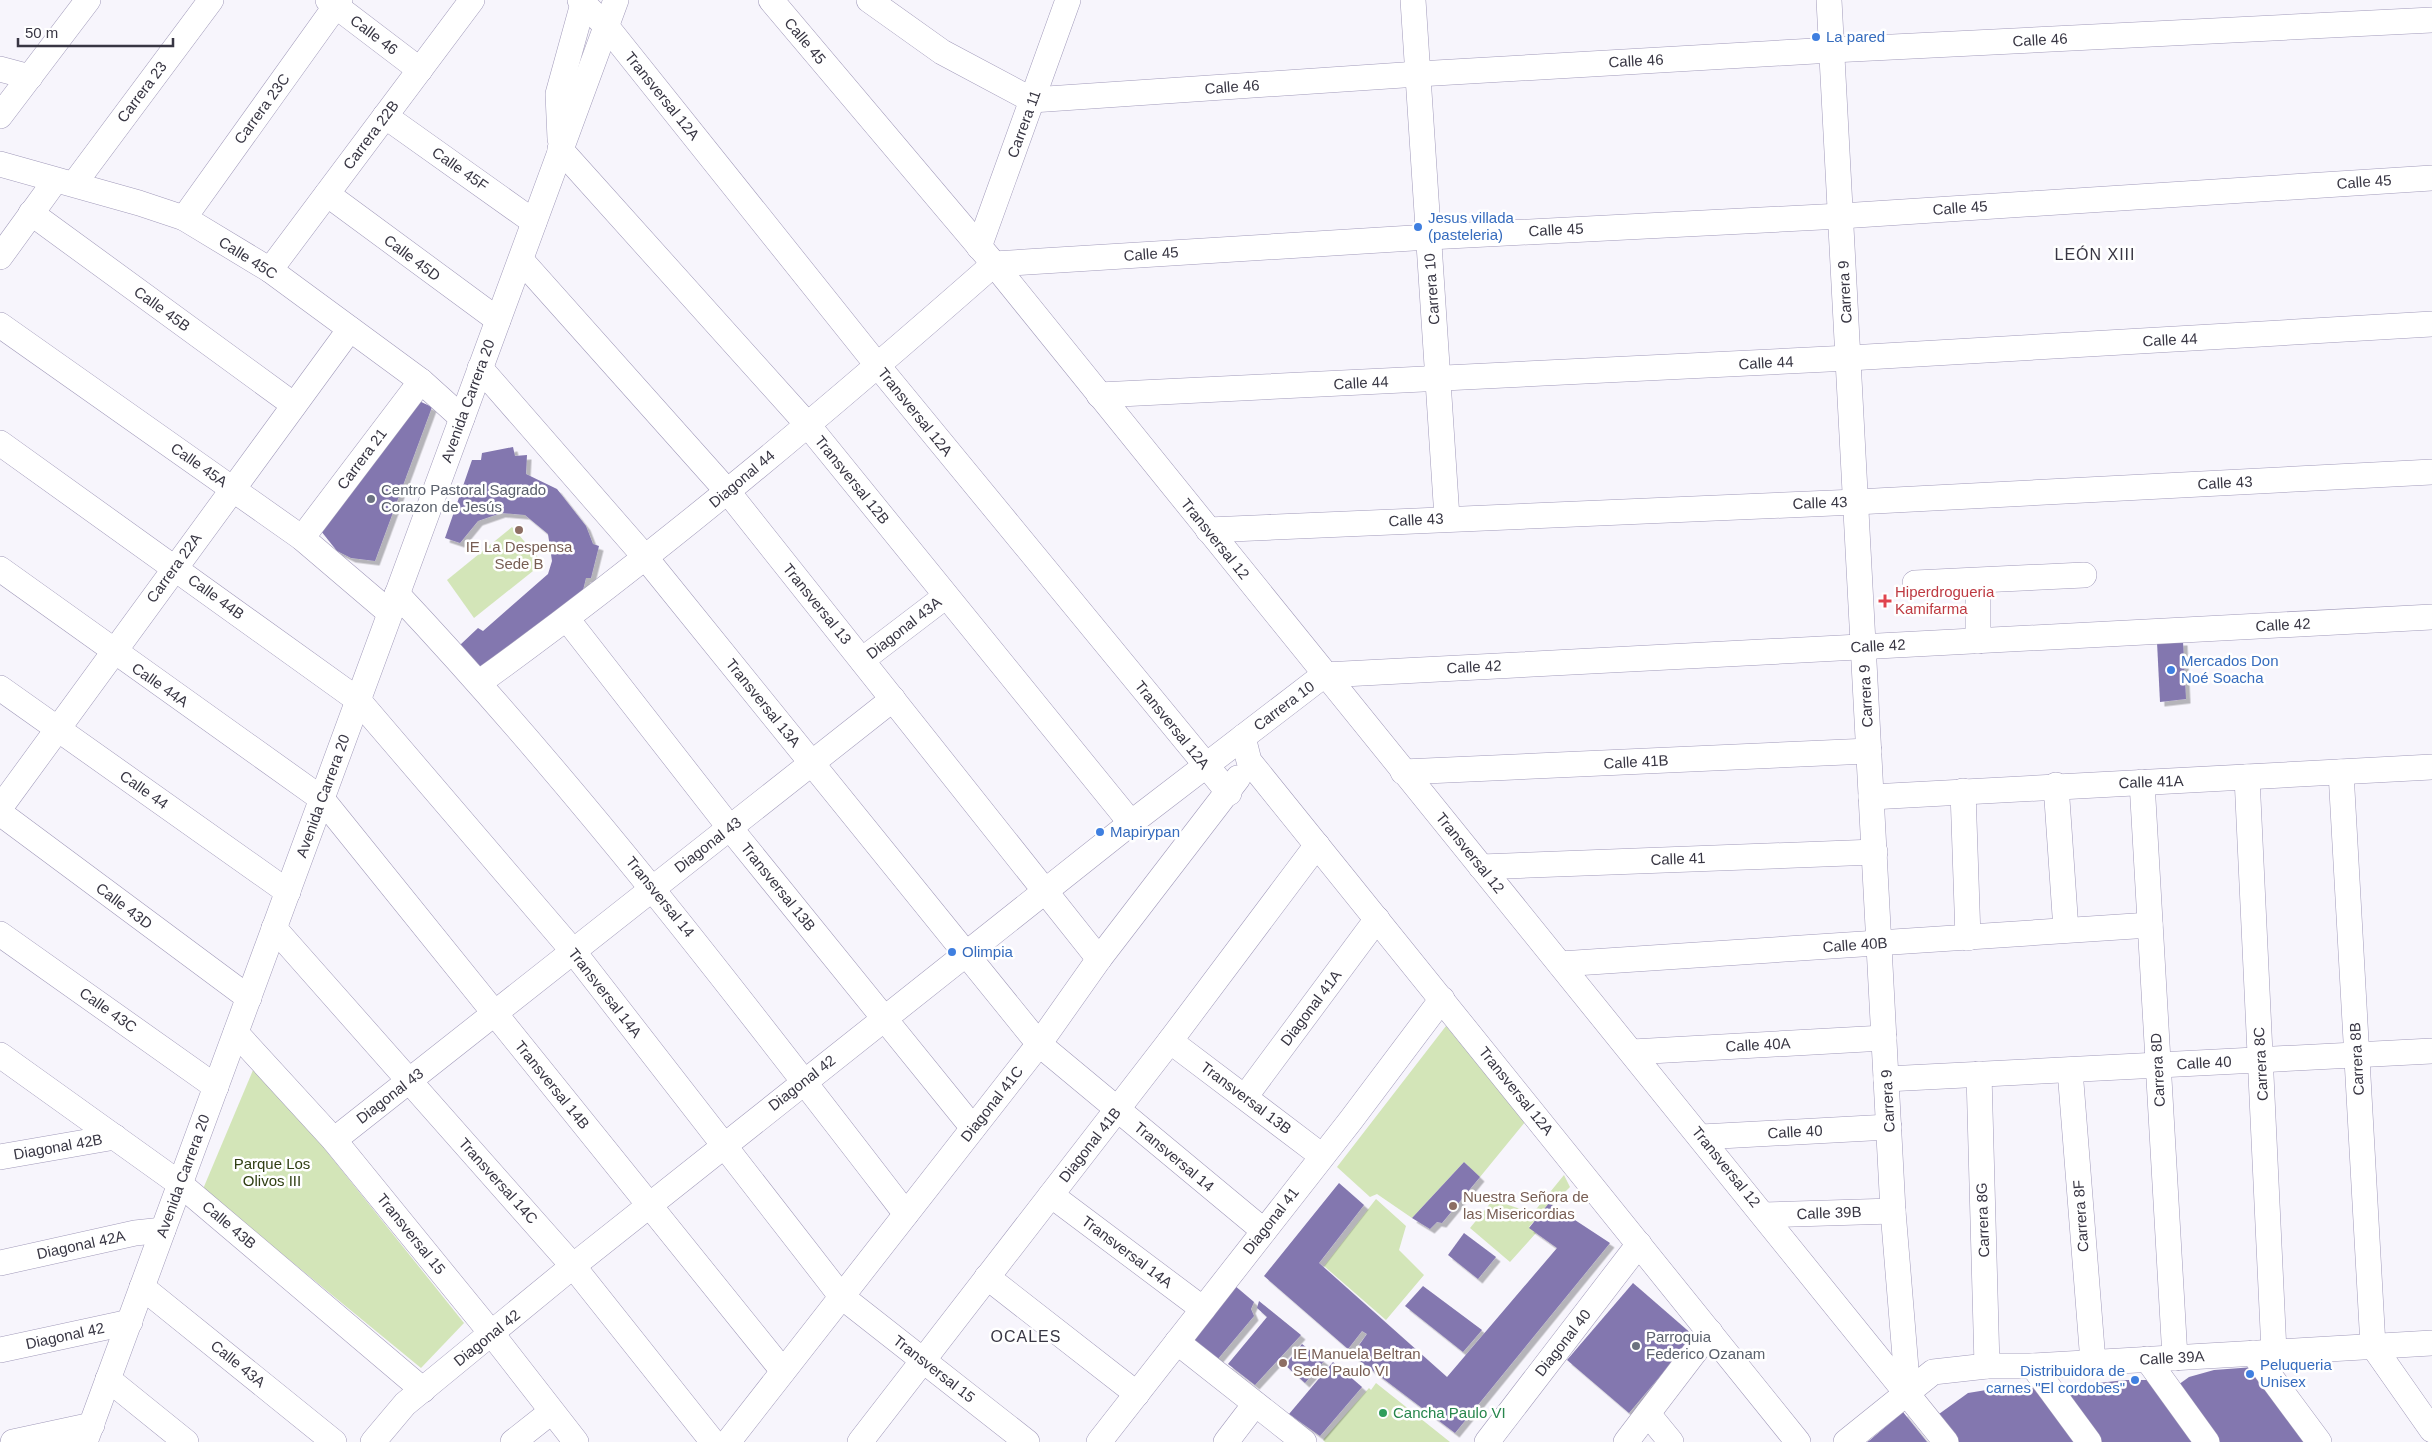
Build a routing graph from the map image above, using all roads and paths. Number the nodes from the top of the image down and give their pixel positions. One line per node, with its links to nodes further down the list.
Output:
1 (88, 0): 18 (street)
2 (210, 0): 25 (street, Carrera 23)
3 (472, 0): 16 (street, Carrera 22B)
4 (616, 0): 13 (street, Avenida Carrera 20)
5 (771, 0): 32 (street, Calle 45)
6 (869, 0): 19 (street)
7 (1067, 0): 19 (street, Carrera 11)
8 (1414, 0): 17 (street, Carrera 10)
9 (1829, 0): 14 (street, Carrera 9)
10 (582, 1): 13 (street, Transversal 12A); 22 (street, Avenida Carrera 20)
11 (334, 2): 16 (street, Calle 46); 29 (street, Carrera 23C)
12 (2432, 20): 14 (street, Calle 46)
13 (607, 27): 22 (street, Avenida Carrera 20); 41 (street, Transversal 12A)
14 (1832, 50): 17 (street, Calle 46); 28 (street, Carrera 9)
15 (0, 69): 18 (street)
16 (420, 70): 21 (street, Carrera 22B)
17 (1418, 74): 19 (street, Calle 46); 31 (street, Carrera 10)
18 (30, 77): 20 (street)
19 (1032, 100): 32 (street, Carrera 11)
20 (0, 116)
21 (385, 116): 26 (street, Carrera 22B); 30 (street, Calle 45F)
22 (560, 149): 30 (street, Avenida Carrera 20); 48 (street, Transversal 12B)
23 (0, 164): 25 (street, Calle 45C)
24 (2432, 178): 28 (street, Calle 45)
25 (65, 182): 27 (street, Carrera 23); 29 (street, Calle 45C)
26 (327, 194): 35 (street, Carrera 22B); 36 (street, Calle 45D)
27 (32, 213): 33 (street, Carrera 23); 46 (street, Calle 45B)
28 (1841, 216): 31 (street, Calle 45); 40 (street, Carrera 9)
29 (184, 218): 35 (street, Calle 45C)
30 (534, 222): 34 (street, Avenida Carrera 20)
31 (1429, 236): 32 (street, Calle 45); 43 (street, Carrera 10)
32 (986, 255): 41 (street, Diagonal 44); 45 (street, Transversal 12)
33 (0, 257)
34 (520, 260): 36 (street, Avenida Carrera 20); 52 (street, Transversal 13)
35 (270, 270): 39 (street, Calle 45C)
36 (498, 320): 42 (street, Avenida Carrera 20)
37 (2432, 324): 40 (street, Calle 44)
38 (0, 325): 51 (street, Calle 45A)
39 (350, 329): 44 (street, Calle 45C); 46 (street, Carrera 22A)
40 (1849, 358): 43 (street, Calle 44); 53 (street, Carrera 9)
41 (878, 366): 48 (street, Diagonal 44); 81 (street, Transversal 12A)
42 (480, 368): 47 (street, Avenida Carrera 20); 57 (street, Transversal 13A)
43 (1438, 380): 45 (street, Calle 44); 54 (street, Carrera 10)
44 (421, 381): 47 (street, Calle 45C); 56 (street, Carrera 21)
45 (1099, 396): 55 (street, Transversal 12)
46 (294, 405): 51 (street, Carrera 22A)
47 (462, 418): 64 (street, Avenida Carrera 20)
48 (807, 424): 52 (street, Diagonal 44); 63 (street, Transversal 12B)
49 (0, 443): 58 (street, Calle 44B)
50 (2432, 472): 53 (street, Calle 43)
51 (232, 489): 56 (street, Calle 45A); 58 (street, Carrera 22A)
52 (728, 492): 57 (street, Diagonal 44); 70 (street, Transversal 13)
53 (1856, 502): 54 (street, Calle 43); 68 (street, Carrera 9)
54 (1447, 518): 55 (street, Calle 43)
55 (1208, 530): 71 (street, Transversal 12)
56 (302, 538): 64 (street, Calle 45A)
57 (645, 557): 66 (street, Diagonal 44); 80 (street, Transversal 13A)
58 (175, 567): 69 (street, Carrera 22A); 75 (street, Calle 44B)
59 (0, 569): 69 (street, Calle 44A)
60 (2084, 574): 61 (street)
61 (1978, 581): 62 (street); 67 (street)
62 (1915, 583)
63 (946, 596): 70 (street, Diagonal 43A); 94 (street, Transversal 12B)
64 (394, 604): 72 (street, Transversal 14); 75 (street, Avenida Carrera 20)
65 (2432, 617): 67 (street, Calle 42)
66 (568, 619): 72 (street, Diagonal 44); 95 (street, Transversal 13B)
67 (1978, 641): 68 (street, Calle 42)
68 (1864, 647): 71 (street, Calle 42); 78 (street, Carrera 9)
69 (114, 652): 76 (street, Carrera 22A); 91 (street, Calle 44A)
70 (862, 660): 74 (street, Transversal 13)
71 (1324, 675): 77 (street, Carrera 10); 83 (street, Transversal 12)
72 (480, 682): 99 (street, Transversal 14)
73 (0, 688): 76 (street, Calle 44)
74 (893, 699): 80 (street, Diagonal 43); 100 (street, Transversal 13)
75 (358, 700): 91 (street, Avenida Carrera 20); 109 (street, Transversal 14A)
76 (57, 729): 92 (street, Carrera 22A); 101 (street, Calle 44)
77 (1243, 737): 79 (street, Transversal 12A); 81 (street, Diagonal 42)
78 (1869, 751): 83 (street, Calle 41B); 90 (street, Carrera 9)
79 (1249, 762): 89 (street, Diagonal 41C); 96 (street, Transversal 12A)
80 (812, 763): 95 (street, Diagonal 43); 110 (street, Transversal 13A)
81 (1204, 766): 89 (street, Transversal 12A); 94 (street, Diagonal 42)
82 (2432, 766): 84 (street, Calle 41A)
83 (1403, 772): 98 (street, Transversal 12)
84 (2341, 772): 85 (street, Calle 41A); 124 (street, Carrera 8B)
85 (2247, 777): 86 (street, Calle 41A); 125 (street, Carrera 8C)
86 (2142, 782): 87 (street, Calle 41A); 103 (street, Carrera 8D)
87 (2056, 785): 88 (street, Calle 41A); 105 (street)
88 (1964, 791): 90 (street, Calle 41A); 107 (street)
89 (1229, 793): 111 (street, Diagonal 41C)
90 (1871, 797): 97 (street, Carrera 9)
91 (322, 799): 101 (street, Avenida Carrera 20); 115 (street, Transversal 14B)
92 (0, 808)
93 (0, 813): 113 (street, Calle 43D)
94 (1131, 823): 100 (street, Diagonal 42)
95 (730, 828): 99 (street, Diagonal 43); 116 (street, Transversal 13B)
96 (1317, 845): 102 (street, Transversal 12A); 119 (street, Diagonal 41B)
97 (1874, 852): 98 (street, Calle 41); 108 (street, Carrera 9)
98 (1481, 867): 112 (street, Transversal 12)
99 (654, 888): 109 (street, Diagonal 43); 131 (street, Transversal 14)
100 (1046, 891): 110 (street, Diagonal 42); 111 (street, Transversal 13)
101 (288, 892): 104 (street, Avenida Carrera 20)
102 (1378, 919): 114 (street, Transversal 12A); 133 (street, Diagonal 41A)
103 (2150, 925): 105 (street, Calle 40B); 126 (street, Carrera 8D)
104 (274, 928): 113 (street, Avenida Carrera 20); 130 (street, Transversal 14C)
105 (2066, 930): 107 (street, Calle 40B)
106 (0, 934): 132 (street, Calle 43C)
107 (1968, 938): 108 (street, Calle 40B)
108 (1879, 944): 112 (street, Calle 40B); 118 (street, Carrera 9)
109 (573, 951): 115 (street, Diagonal 43); 140 (street, Transversal 14A)
110 (966, 954): 116 (street, Diagonal 42); 120 (street, Transversal 13A)
111 (1100, 959): 120 (street, Diagonal 41C)
112 (1560, 964): 122 (street, Transversal 12)
113 (249, 998): 117 (street, Avenida Carrera 20)
114 (1442, 999): 141 (street, Diagonal 41); 151 (street, Transversal 12A)
115 (494, 1013): 130 (street, Diagonal 43); 145 (street, Transversal 14B)
116 (884, 1019): 131 (street, Diagonal 42); 136 (street, Transversal 13B)
117 (236, 1033): 132 (street, Avenida Carrera 20); 139 (street, Transversal 15)
118 (1884, 1038): 122 (street, Calle 40A); 129 (street, Carrera 9)
119 (1170, 1041): 133 (street, Transversal 13B); 134 (street, Diagonal 41B)
120 (1039, 1044): 134 (street, Transversal 14); 136 (street, Diagonal 41C)
121 (2432, 1051): 124 (street, Calle 40)
122 (1632, 1052): 138 (street, Transversal 12)
123 (0, 1055): 137 (street, Calle 43B)
124 (2357, 1055): 125 (street, Calle 40); 163 (street, Carrera 8B)
125 (2260, 1060): 126 (street, Calle 40); 165 (street, Carrera 8C)
126 (2157, 1065): 127 (street, Calle 40); 166 (street, Carrera 8D)
127 (2070, 1070): 128 (street, Calle 40); 169 (street, Carrera 8F)
128 (1979, 1074): 129 (street, Calle 40); 170 (street, Carrera 8G)
129 (1886, 1079): 135 (street, Carrera 9)
130 (409, 1081): 139 (street, Diagonal 43); 153 (street, Transversal 14C)
131 (804, 1081): 140 (street, Diagonal 42); 147 (street, Transversal 14)
132 (216, 1087): 143 (street, Avenida Carrera 20)
133 (1245, 1097): 141 (street, Transversal 13B)
134 (1117, 1109): 144 (street, Diagonal 41B); 150 (street, Transversal 14)
135 (1889, 1126): 138 (street, Calle 40); 146 (street, Carrera 9)
136 (973, 1128): 147 (street, Diagonal 41C)
137 (115, 1137): 142 (street, Diagonal 42B); 143 (street, Calle 43B)
138 (1701, 1137): 148 (street, Transversal 12)
139 (334, 1140): 160 (street, Transversal 15)
140 (724, 1145): 145 (street, Diagonal 42); 156 (street, Transversal 14A)
141 (1322, 1156): 150 (street, Diagonal 41)
142 (0, 1157)
143 (180, 1184): 149 (street, Avenida Carrera 20); 174 (street, Calle 43B)
144 (1051, 1194): 154 (street, Diagonal 41B); 157 (street, Transversal 14A)
145 (650, 1206): 153 (street, Diagonal 42); 172 (street, Transversal 14B)
146 (1894, 1211): 148 (street, Calle 39B); 175 (street, Carrera 9)
147 (906, 1214): 156 (street, Diagonal 41C)
148 (1764, 1215): 175 (street, Transversal 12)
149 (163, 1230): 152 (street, Diagonal 42A); 155 (street, Avenida Carrera 20)
150 (1264, 1231): 157 (street, Diagonal 41)
151 (1639, 1244): 159 (street, Transversal 12A); 195 (street, Diagonal 40)
152 (0, 1263)
153 (573, 1266): 160 (street, Diagonal 42); 189 (street, Transversal 14C)
154 (987, 1277): 168 (street, Diagonal 41B); 176 (street)
155 (142, 1287): 158 (street, Avenida Carrera 20); 185 (street, Calle 43A)
156 (841, 1296): 168 (street, Transversal 15); 172 (street, Diagonal 41C)
157 (1203, 1308): 161 (street, Diagonal 41)
158 (130, 1322): 164 (street, Diagonal 42); 173 (street, Avenida Carrera 20)
159 (1710, 1332): 179 (street); 198 (street, Transversal 12A)
160 (492, 1334): 174 (street, Diagonal 42); 178 (street, Transversal 15)
161 (1177, 1342): 176 (street, Diagonal 41); 177 (street)
162 (2432, 1343): 163 (street, Calle 39A)
163 (2373, 1346): 165 (street, Calle 39A); 180 (street)
164 (0, 1350)
165 (2263, 1352): 166 (street, Calle 39A); 203 (street)
166 (2175, 1358): 167 (street, Calle 39A)
167 (2147, 1359): 169 (street, Calle 39A); 202 (street)
168 (923, 1360): 182 (street, Diagonal 41B); 191 (street, Transversal 15)
169 (2093, 1362): 171 (street, Calle 39A)
170 (1987, 1366): 171 (street, Calle 39A); 175 (street, Calle 39A)
171 (2033, 1366): 201 (street)
172 (783, 1371): 190 (street, Diagonal 41C)
173 (108, 1379): 181 (street, Avenida Carrera 20); 184 (street)
174 (423, 1390): 186 (street, Diagonal 42)
175 (1908, 1393): 199 (street, Calle 39A); 200 (street, Transversal 12)
176 (1137, 1394): 192 (street, Diagonal 41)
177 (1255, 1404): 193 (street); 194 (street)
178 (551, 1412): 187 (street); 188 (street, Transversal 15)
179 (1648, 1414): 196 (street); 197 (street)
180 (2432, 1430)
181 (89, 1433): 183 (street)
182 (867, 1439)
183 (13, 1442)
184 (186, 1442)
185 (334, 1442)
186 (373, 1442)
187 (513, 1442)
188 (576, 1442)
189 (713, 1442)
190 (728, 1442)
191 (1028, 1442)
192 (1099, 1442)
193 (1226, 1442)
194 (1304, 1442)
195 (1487, 1442)
196 (1626, 1442)
197 (1671, 1442)
198 (1798, 1442)
199 (1846, 1442)
200 (1946, 1442)
201 (2089, 1442)
202 (2207, 1442)
203 (2319, 1442)

